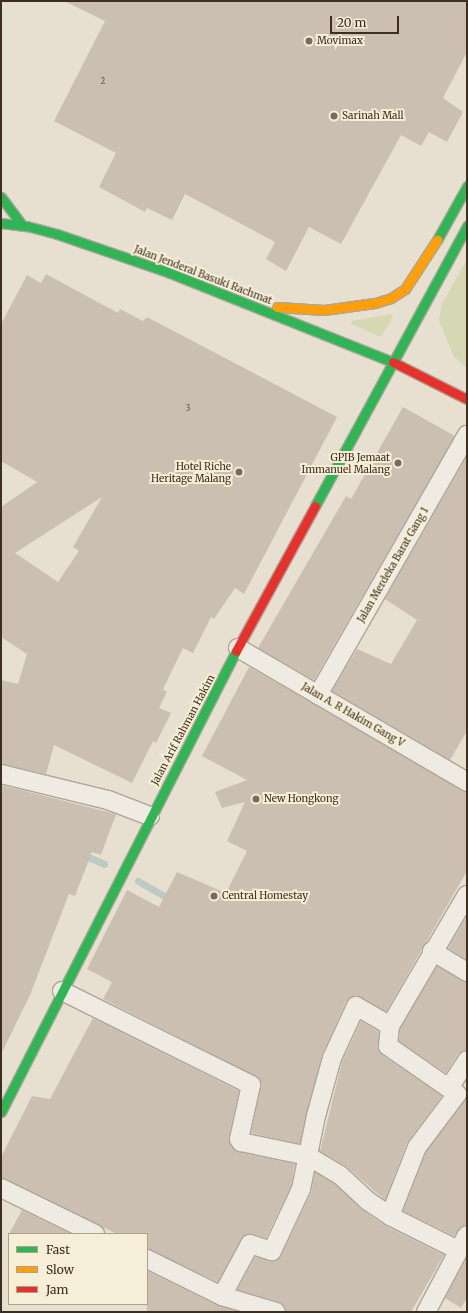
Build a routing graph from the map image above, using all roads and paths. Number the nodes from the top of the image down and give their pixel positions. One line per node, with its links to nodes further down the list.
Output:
1 (467, 186): 6 (main road)
2 (1, 198): 4 (main road)
3 (1, 223): 4 (main road, Jalan Jenderal Basuki Rachmat)
4 (22, 225): 6 (main road, Jalan Jenderal Basuki Rachmat)
5 (467, 226): 7 (main road, Jalan Arif Rahman Hakim)
6 (238, 299): 7 (main road, Jalan Jenderal Basuki Rachmat)
7 (393, 362): 8 (main road, Jalan Jenderal Basuki Rachmat); 10 (main road, Jalan Arif Rahman Hakim)
8 (467, 399)
9 (467, 435): 11 (street, Jalan Merdeka Barat Gang 1)
10 (238, 648): 11 (street, Jalan A. R Hakim Gang V); 14 (main road, Jalan Arif Rahman Hakim)
11 (318, 695): 13 (street, Jalan A. R Hakim Gang V)
12 (1, 774): 14 (street)
13 (467, 782)
14 (150, 816): 18 (main road, Jalan Arif Rahman Hakim)
15 (467, 895): 16 (street)
16 (432, 951): 17 (street); 19 (street)
17 (467, 972)
18 (62, 991): 22 (main road, Jalan Arif Rahman Hakim); 23 (street)
19 (390, 1033): 21 (street); 23 (street)
20 (467, 1060): 21 (street)
21 (451, 1085): 25 (street)
22 (1, 1112)
23 (308, 1156): 25 (street); 29 (street)
24 (1, 1188): 26 (street)
25 (390, 1216): 27 (street)
26 (94, 1233)
27 (462, 1243): 31 (street)
28 (148, 1259): 29 (street)
29 (222, 1296): 30 (street)
30 (275, 1312)
31 (426, 1312)

